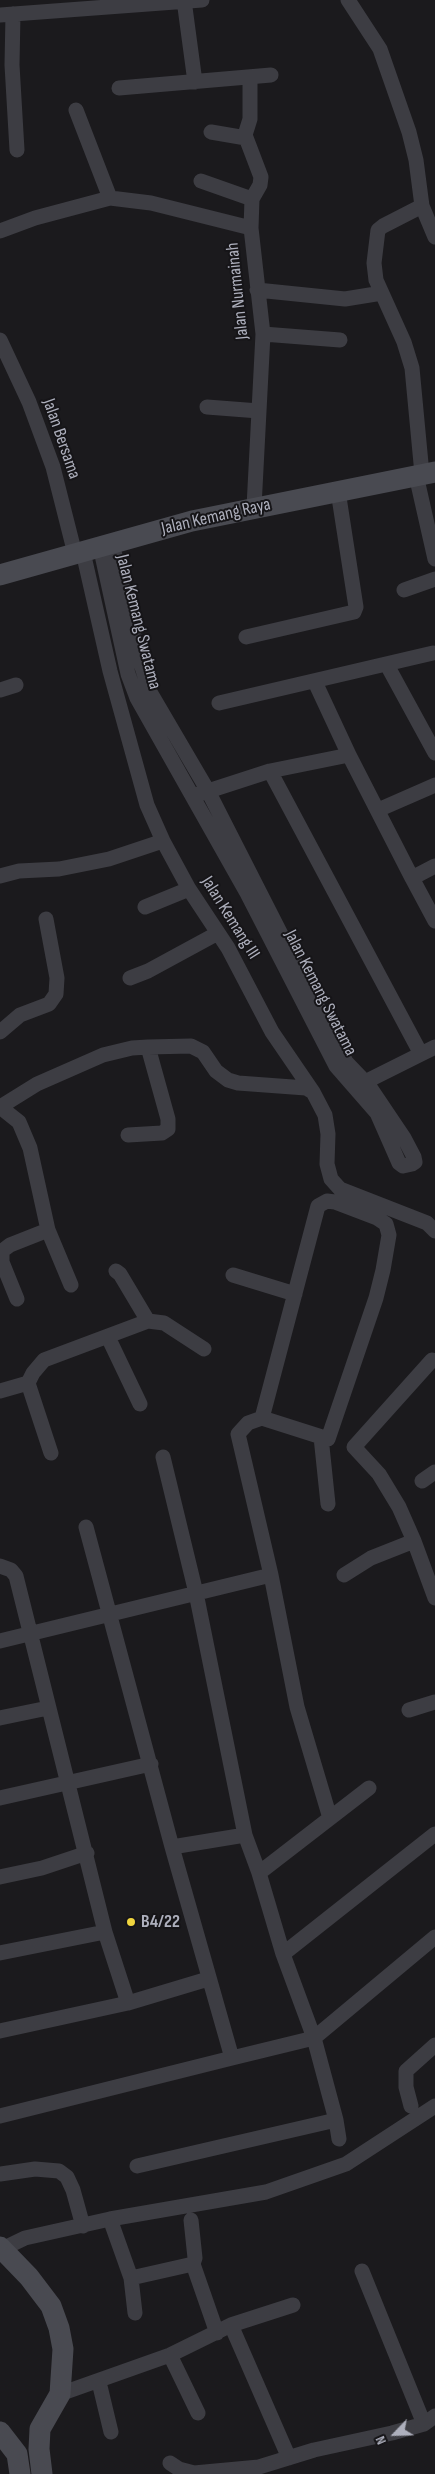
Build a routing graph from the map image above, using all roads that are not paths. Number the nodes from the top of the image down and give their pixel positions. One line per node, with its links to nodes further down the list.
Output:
1 (202, 0): 3 (street)
2 (348, 0): 17 (street)
3 (184, 1): 4 (street); 8 (street)
4 (125, 3): 5 (street)
5 (6, 14): 13 (street)
6 (271, 75): 7 (street)
7 (250, 77): 8 (street); 12 (street)
8 (195, 82): 9 (street)
9 (119, 88)
10 (76, 110): 15 (street)
11 (211, 132): 12 (street)
12 (246, 138): 16 (street, Jalan Nurmainah)
13 (17, 150)
14 (200, 181): 16 (street)
15 (110, 198): 18 (street); 19 (street)
16 (252, 199): 19 (street, Jalan Nurmainah)
17 (422, 206): 20 (street); 22 (street)
18 (1, 226)
19 (250, 228): 21 (street, Jalan Nurmainah)
20 (435, 237)
21 (256, 290): 22 (street); 23 (street, Jalan Nurmainah)
22 (382, 293): 28 (street)
23 (263, 334): 25 (street); 27 (street, Jalan Nurmainah)
24 (0, 340): 32 (street, Jalan Bersama)
25 (340, 340)
26 (207, 407): 27 (street)
27 (259, 411): 30 (street, Jalan Nurmainah)
28 (424, 474): 29 (street, Jalan Kemang Raya); 31 (street)
29 (338, 491): 30 (street, Jalan Kemang Raya); 37 (street)
30 (254, 507): 32 (street, Jalan Kemang Raya)
31 (432, 527): 33 (street)
32 (92, 549): 34 (street, Jalan Kemang Raya); 43 (street, Jalan Kemang Swatama); 52 (street, Jalan Kemang III)
33 (435, 558)
34 (0, 575)
35 (435, 578): 36 (street)
36 (404, 590)
37 (246, 636)
38 (433, 653): 39 (street)
39 (387, 665): 40 (street); 45 (street)
40 (315, 682): 44 (street); 46 (street)
41 (16, 685): 42 (street)
42 (0, 690)
43 (144, 695): 49 (street, Jalan Kemang Swatama); 50 (street, Jalan Kemang Swatama)
44 (219, 703)
45 (435, 752)
46 (349, 755): 47 (street); 51 (street)
47 (270, 771): 49 (street); 64 (street)
48 (435, 785): 51 (street)
49 (208, 791): 50 (street); 65 (street, Jalan Kemang Swatama)
50 (192, 796): 65 (street, Jalan Kemang Swatama)
51 (378, 810): 55 (street)
52 (163, 841): 54 (street); 56 (street, Jalan Kemang III)
53 (435, 866): 55 (street)
54 (0, 876)
55 (412, 878): 59 (street)
56 (189, 888): 57 (street); 60 (street, Jalan Kemang III)
57 (145, 907)
58 (46, 919): 62 (street)
59 (435, 921)
60 (218, 933): 61 (street); 66 (street, Jalan Kemang III)
61 (130, 978)
62 (0, 1032)
63 (148, 1047): 66 (street); 67 (street); 68 (street)
64 (428, 1051): 65 (street)
65 (360, 1084): 65 (street)
66 (313, 1092): 69 (street, Jalan Kemang III)
67 (0, 1107): 70 (street)
68 (128, 1134)
69 (432, 1223)
70 (48, 1230): 73 (street); 75 (street)
71 (116, 1271): 76 (street)
72 (233, 1274): 74 (street)
73 (71, 1284)
74 (295, 1294): 83 (street); 84 (street)
75 (16, 1299)
76 (148, 1321): 77 (street); 78 (street)
77 (108, 1337): 80 (street); 82 (street)
78 (204, 1349)
79 (434, 1362): 91 (street)
80 (28, 1383): 81 (street); 85 (street)
81 (0, 1391)
82 (140, 1404)
83 (262, 1418): 84 (street); 93 (street)
84 (322, 1437): 89 (street)
85 (51, 1452)
86 (163, 1457): 95 (street)
87 (435, 1472): 88 (street)
88 (422, 1481)
89 (328, 1504)
90 (86, 1527): 97 (street)
91 (414, 1541): 94 (street); 96 (street)
92 (0, 1566): 98 (street)
93 (271, 1574): 95 (street); 108 (street)
94 (344, 1575)
95 (196, 1593): 97 (street); 110 (street)
96 (435, 1598)
97 (111, 1614): 98 (street); 104 (street)
98 (29, 1634): 99 (street); 101 (street)
99 (0, 1641)
100 (435, 1702): 102 (street)
101 (48, 1708): 103 (street); 105 (street)
102 (409, 1710)
103 (0, 1718)
104 (151, 1764): 105 (street); 111 (street)
105 (67, 1781): 107 (street); 112 (street)
106 (369, 1788): 108 (street)
107 (0, 1798)
108 (330, 1818): 113 (street)
109 (435, 1834): 118 (street)
110 (245, 1835): 111 (street); 113 (street)
111 (172, 1847): 119 (street)
112 (87, 1853): 114 (street); 115 (street)
113 (259, 1873): 118 (street)
114 (0, 1877)
115 (105, 1932): 117 (street); 120 (street)
116 (435, 1938): 122 (street)
117 (0, 1953)
118 (283, 1954): 122 (street)
119 (208, 1979): 120 (street); 124 (street)
120 (128, 2003): 121 (street)
121 (0, 2031)
122 (314, 2038): 124 (street); 128 (street)
123 (435, 2045): 125 (street)
124 (232, 2058): 127 (street)
125 (411, 2106)
126 (435, 2106): 132 (street)
127 (0, 2116)
128 (336, 2120): 129 (street); 130 (street)
129 (339, 2138)
130 (137, 2166)
131 (0, 2174): 134 (street)
132 (110, 2219): 134 (street); 138 (street)
133 (191, 2220): 136 (street)
134 (84, 2226): 135 (street)
135 (1, 2248): 145 (street)
136 (193, 2264): 138 (street); 142 (street)
137 (362, 2271): 147 (street)
138 (131, 2278): 140 (street)
139 (293, 2305): 141 (street)
140 (135, 2313)
141 (231, 2325): 142 (street); 151 (street)
142 (216, 2333): 143 (street)
143 (170, 2355): 144 (street); 146 (street)
144 (99, 2382): 145 (street); 149 (street)
145 (60, 2394): 148 (street)
146 (198, 2413)
147 (429, 2420): 151 (street)
148 (40, 2429): 150 (street); 154 (street)
149 (111, 2432)
150 (1, 2433): 153 (street)
151 (289, 2458): 152 (street)
152 (170, 2463)
153 (20, 2474)
154 (42, 2474)

